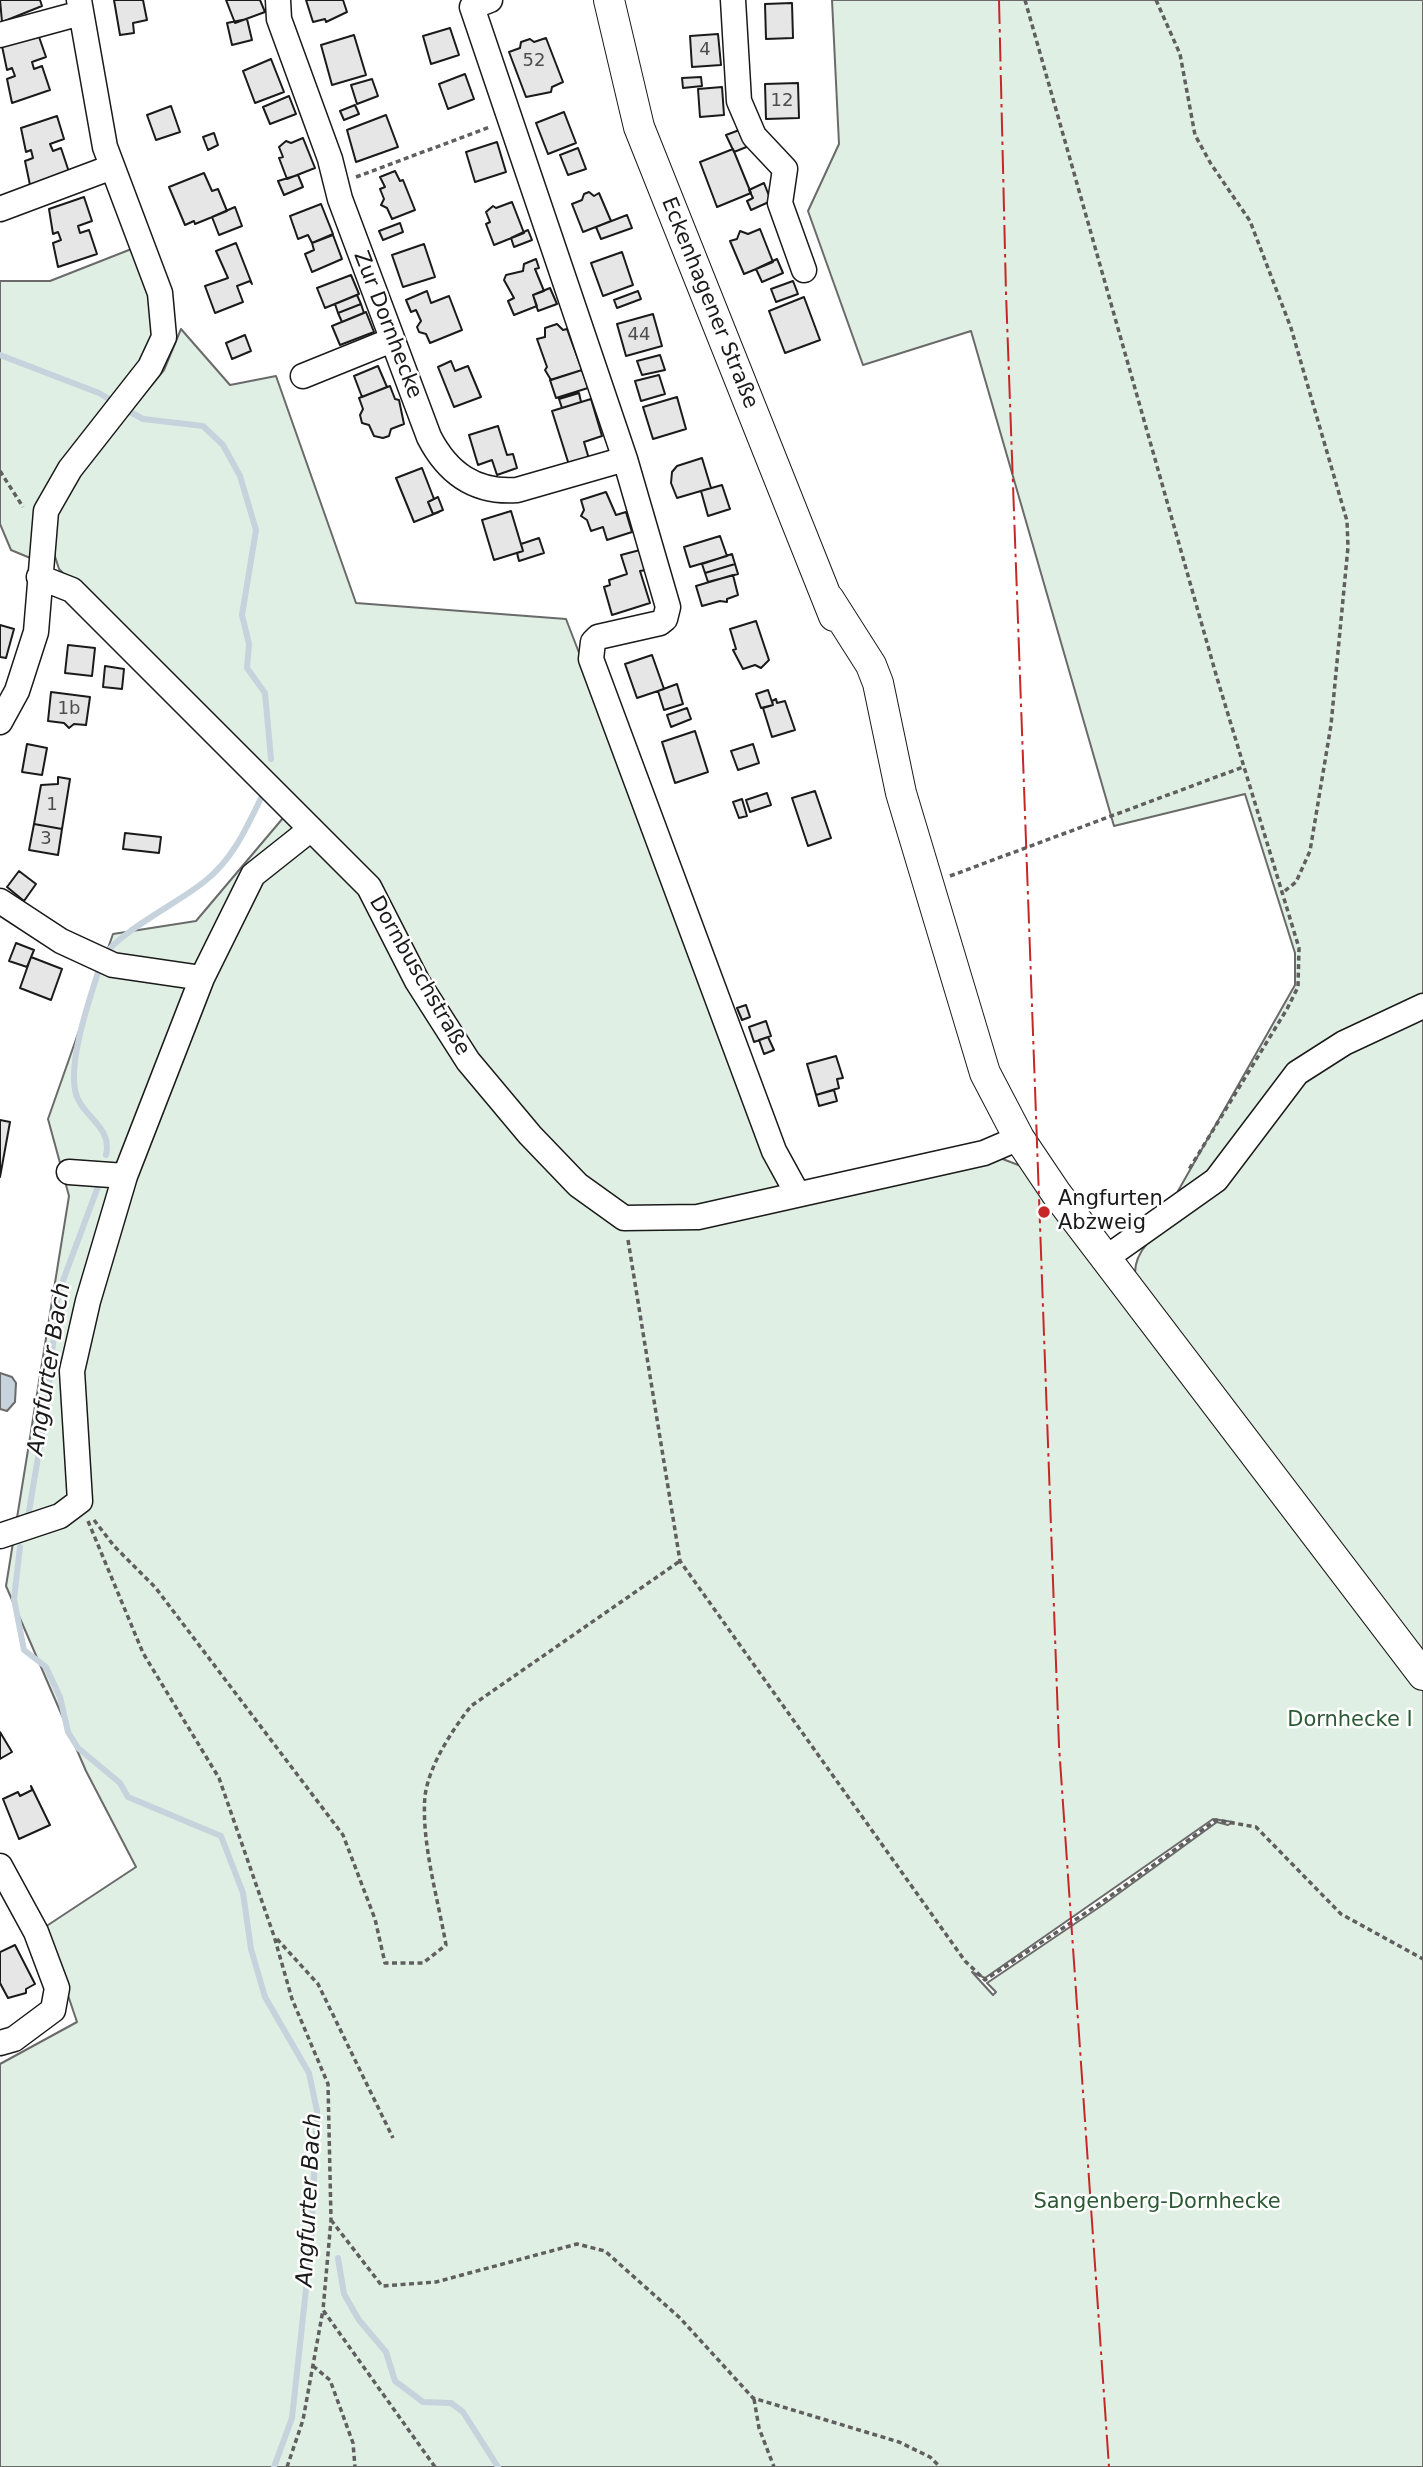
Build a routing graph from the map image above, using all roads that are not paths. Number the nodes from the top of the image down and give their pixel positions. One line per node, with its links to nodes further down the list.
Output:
1 (278, 0): 11 (street, Zur Dornhecke)
2 (587, 0): 3 (main road)
3 (608, 0): 20 (main road, Eckenhagener Straße)
4 (733, 0): 10 (street)
5 (477, 2): 13 (street)
6 (80, 7): 7 (street); 8 (street)
7 (0, 34)
8 (112, 167): 9 (street); 14 (street)
9 (0, 209)
10 (804, 270)
11 (392, 341): 12 (street); 13 (street, Zur Dornhecke)
12 (303, 376)
13 (625, 459): 23 (street)
14 (39, 577): 15 (street); 16 (street, Dornbuschstraße)
15 (0, 722)
16 (311, 829): 18 (street); 23 (street, Dornbuschstraße)
17 (0, 901): 18 (street)
18 (202, 978): 22 (street)
19 (1423, 1006): 24 (street)
20 (1019, 1138): 23 (street); 24 (main road, Eckenhagener Straße)
21 (69, 1172): 22 (street)
22 (125, 1176): 25 (street)
23 (797, 1193)
24 (1106, 1258): 26 (main road, Eckenhagener Straße)
25 (0, 1536)
26 (1423, 1675)
27 (0, 1866): 28 (street)
28 (0, 2042)

